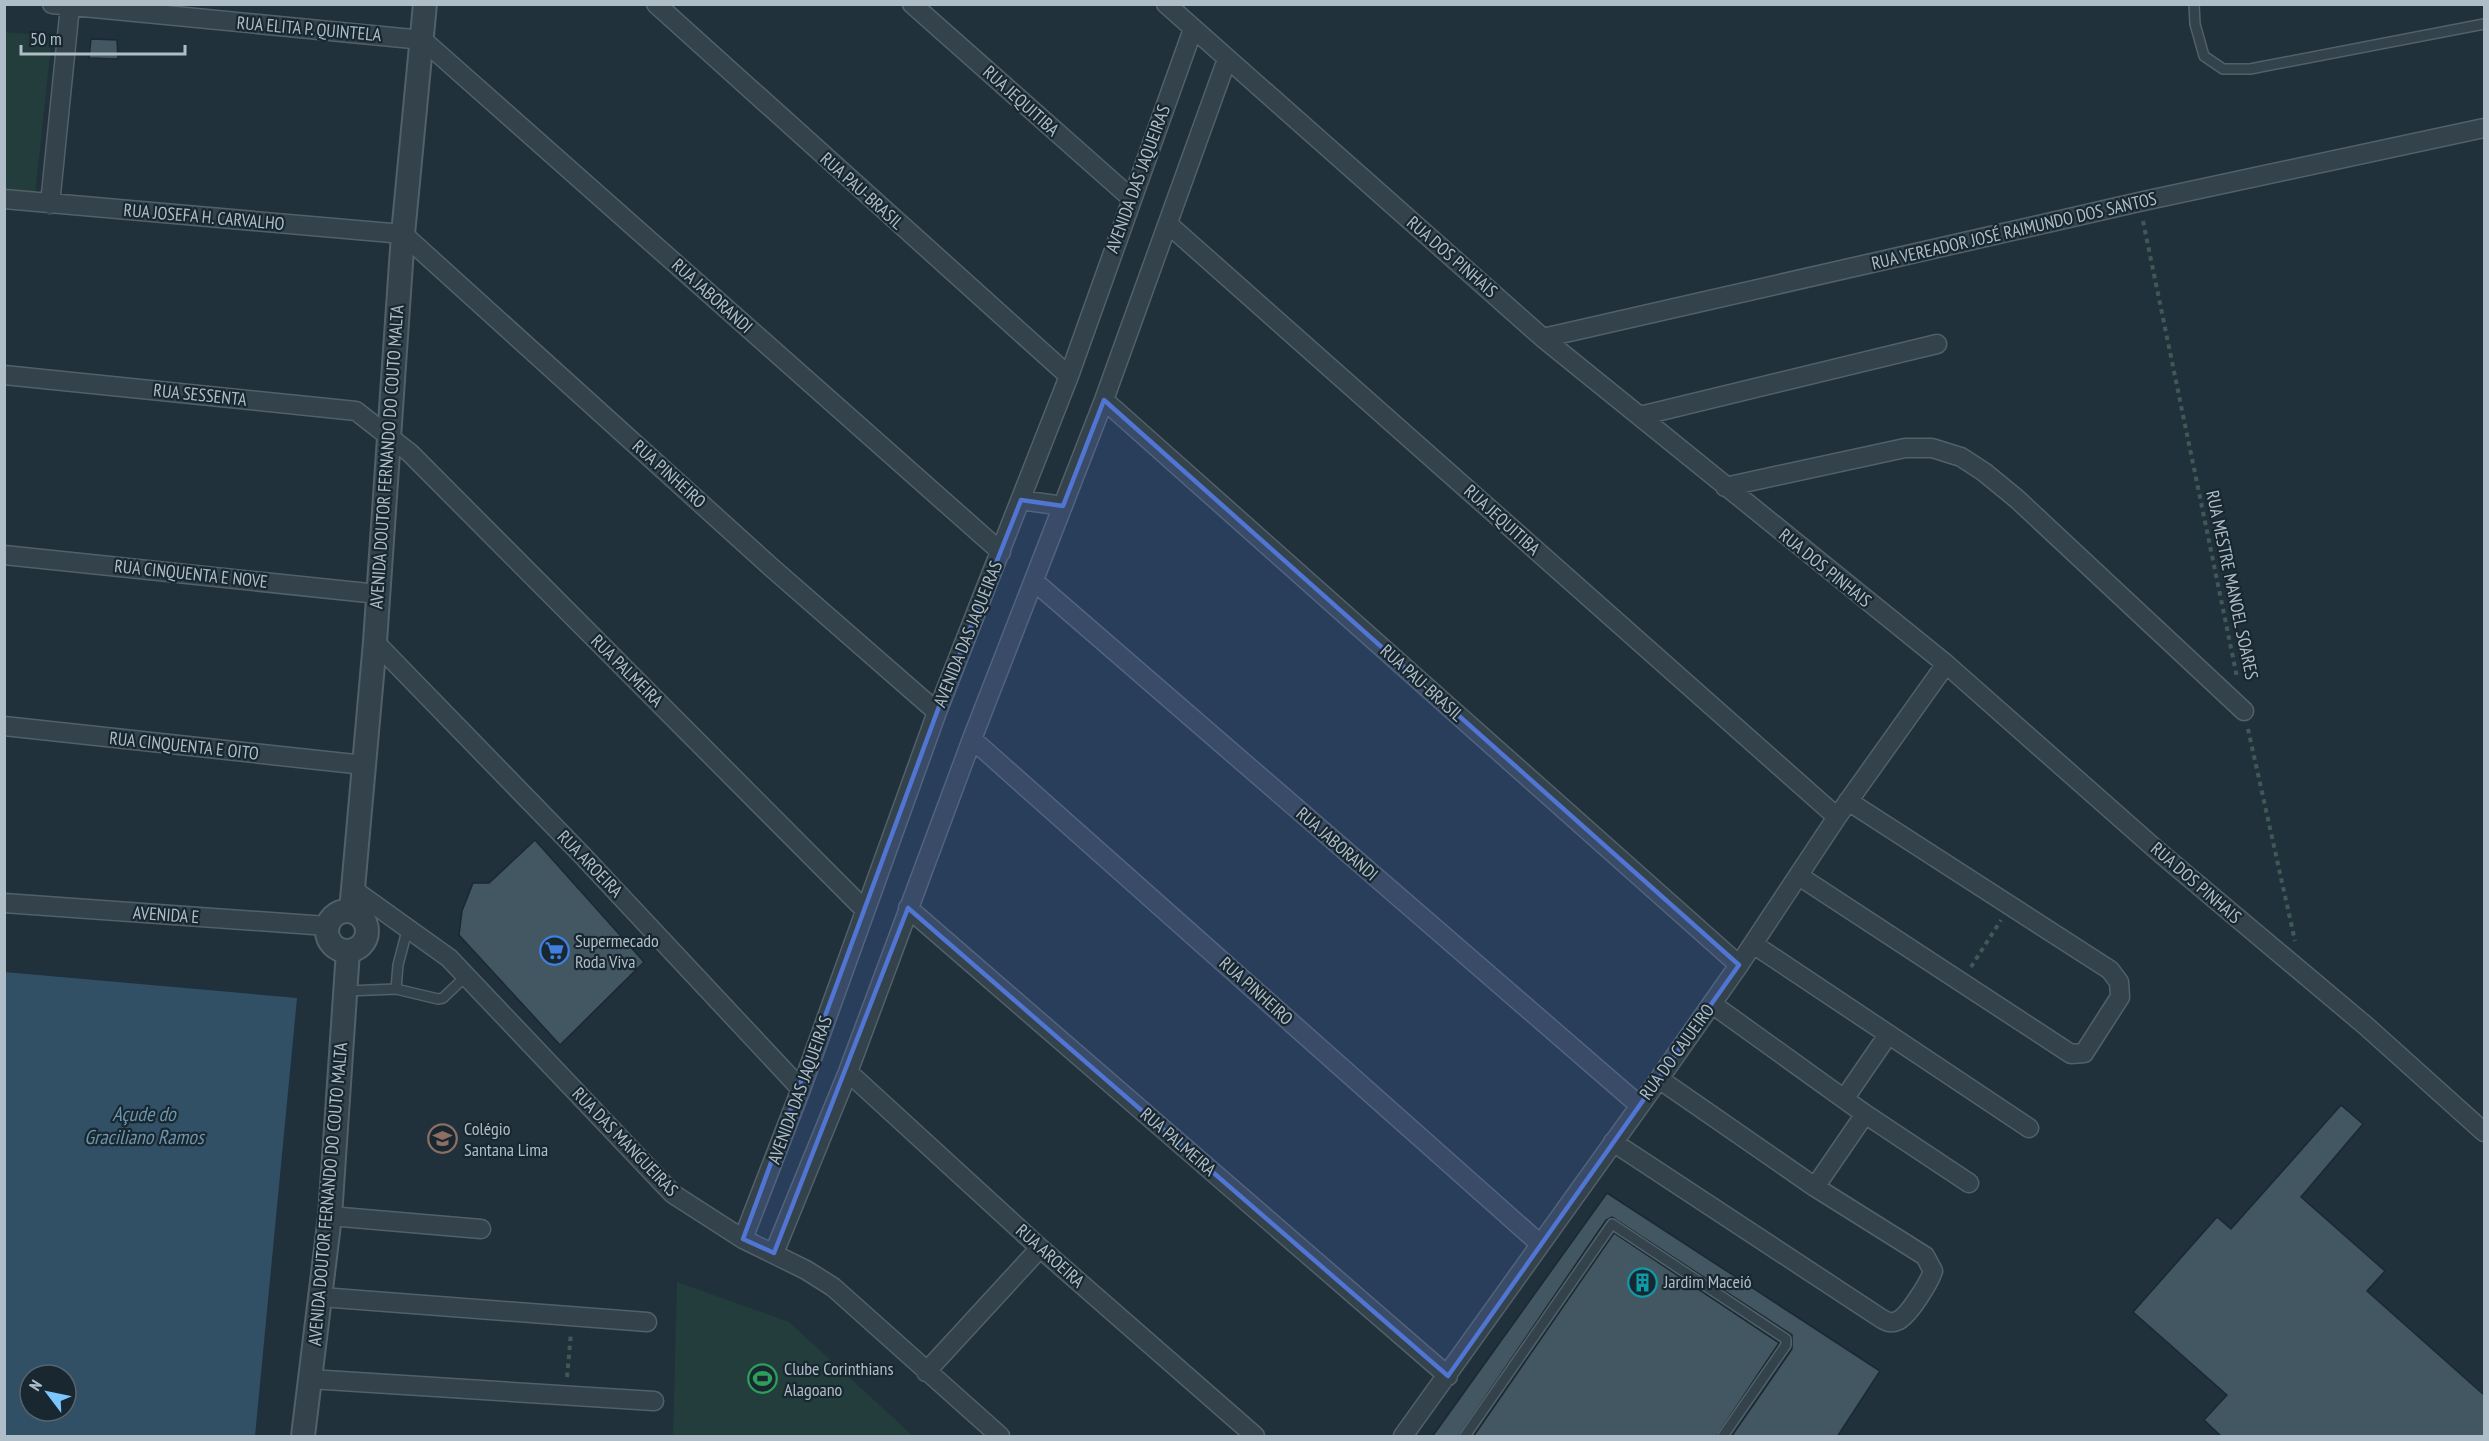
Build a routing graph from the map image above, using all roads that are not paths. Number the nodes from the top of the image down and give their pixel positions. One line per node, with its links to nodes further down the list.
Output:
1 (425, 4): 9 (street, AVENIDA DOUTOR FERNANDO DO COUTO MALTA)
2 (656, 4): 20 (street, RUA PAU-BRASIL)
3 (912, 4): 12 (street, RUA JEQUITIBA)
4 (1166, 4): 8 (street, RUA DOS PINHAIS)
5 (2193, 4): 7 (lane)
6 (61, 5): 9 (street, RUA ELITA P. QUINTELA); 14 (street)
7 (2484, 24)
8 (1193, 29): 10 (street, RUA DOS PINHAIS); 12 (street, AVENIDA DAS JAQUEIRAS)
9 (423, 40): 16 (street, AVENIDA DOUTOR FERNANDO DO COUTO MALTA); 27 (street, RUA JABORANDI)
10 (1227, 59): 15 (street, AVENIDA DAS JAQUEIRAS); 17 (street, RUA DOS PINHAIS)
11 (2484, 128): 17 (street, RUA VEREADOR JOSÉ RAIMUNDO DOS SANTOS)
12 (1131, 198): 20 (street, AVENIDA DAS JAQUEIRAS)
13 (4, 199): 14 (street, RUA JOSEFA H. CARVALHO)
14 (50, 204): 16 (street, RUA JOSEFA H. CARVALHO)
15 (1168, 224): 21 (street, AVENIDA DAS JAQUEIRAS); 39 (street, RUA JEQUITIBA)
16 (403, 234): 23 (street, AVENIDA DOUTOR FERNANDO DO COUTO MALTA); 34 (street, RUA PINHEIRO)
17 (1544, 338): 22 (street, RUA DOS PINHAIS)
18 (1937, 344): 22 (street)
19 (4, 375): 23 (street, RUA SESSENTA)
20 (1069, 376): 25 (street, AVENIDA DAS JAQUEIRAS)
21 (1104, 400): 26 (street, AVENIDA DAS JAQUEIRAS); 49 (street, RUA PAU-BRASIL)
22 (1640, 417): 24 (street, RUA DOS PINHAIS)
23 (387, 435): 30 (street, AVENIDA DOUTOR FERNANDO DO COUTO MALTA); 44 (street, RUA PALMEIRA)
24 (1725, 487): 32 (street, RUA DOS PINHAIS); 33 (street)
25 (1021, 500): 26 (street); 27 (street, AVENIDA DAS JAQUEIRAS)
26 (1063, 506): 29 (street, AVENIDA DAS JAQUEIRAS)
27 (1001, 552): 34 (street, AVENIDA DAS JAQUEIRAS)
28 (4, 555): 30 (street, RUA CINQUENTA E NOVE)
29 (1035, 582): 36 (street, AVENIDA DAS JAQUEIRAS); 59 (street, RUA JABORANDI)
30 (378, 594): 31 (street, AVENIDA DOUTOR FERNANDO DO COUTO MALTA)
31 (375, 642): 37 (street, AVENIDA DOUTOR FERNANDO DO COUTO MALTA); 57 (street, RUA AROEIRA)
32 (1946, 664): 38 (street, RUA DO CAJUEIRO); 62 (street, RUA DOS PINHAIS)
33 (2244, 711)
34 (937, 712): 44 (street, AVENIDA DAS JAQUEIRAS)
35 (4, 726): 37 (street, RUA CINQUENTA E OITO)
36 (972, 739): 43 (street, AVENIDA DAS JAQUEIRAS); 69 (street, RUA PINHEIRO)
37 (364, 765): 41 (street, AVENIDA DOUTOR FERNANDO DO COUTO MALTA)
38 (1848, 801): 39 (street, RUA DO CAJUEIRO); 40 (street)
39 (1837, 817): 40 (street, RUA DO CAJUEIRO)
40 (1799, 876): 47 (street, RUA DO CAJUEIRO)
41 (352, 900): 45 (street); 46 (street, RUA DAS MANGUEIRAS); 48 (street)
42 (4, 903): 45 (street, AVENIDA E)
43 (908, 908): 55 (street, AVENIDA DAS JAQUEIRAS); 75 (street, RUA PALMEIRA)
44 (865, 910): 57 (street, AVENIDA DAS JAQUEIRAS)
45 (327, 927): 48 (street)
46 (408, 927): 50 (street, RUA DAS MANGUEIRAS); 51 (lane)
47 (1753, 944): 49 (street, RUA DO CAJUEIRO); 54 (street)
48 (348, 951): 52 (street, AVENIDA DOUTOR FERNANDO DO COUTO MALTA)
49 (1740, 965): 53 (street, RUA DO CAJUEIRO)
50 (466, 976): 51 (lane); 68 (street, RUA DAS MANGUEIRAS)
51 (396, 989): 52 (lane)
52 (347, 991): 66 (street, AVENIDA DOUTOR FERNANDO DO COUTO MALTA)
53 (1712, 1004): 56 (street, RUA DO CAJUEIRO); 58 (street)
54 (1888, 1035): 58 (street); 61 (street)
55 (848, 1072): 70 (street, RUA AROEIRA); 71 (street, AVENIDA DAS JAQUEIRAS)
56 (1659, 1079): 59 (street, RUA DO CAJUEIRO); 65 (street)
57 (801, 1089): 68 (street, AVENIDA DAS JAQUEIRAS)
58 (1844, 1099): 60 (street)
59 (1639, 1106): 63 (street, RUA DO CAJUEIRO)
60 (1864, 1114): 64 (street); 65 (street)
61 (2029, 1128)
62 (2484, 1132)
63 (1613, 1142): 65 (street); 69 (street, RUA DO CAJUEIRO)
64 (1969, 1183)
65 (1815, 1187)
66 (330, 1216): 67 (street); 72 (street, AVENIDA DOUTOR FERNANDO DO COUTO MALTA)
67 (481, 1229)
68 (743, 1239): 71 (street, RUA DAS MANGUEIRAS)
69 (1539, 1243): 75 (street, RUA DO CAJUEIRO)
70 (1040, 1248): 74 (street); 80 (street, RUA AROEIRA)
71 (774, 1253): 74 (street, RUA DAS MANGUEIRAS)
72 (321, 1297): 73 (street); 76 (street, AVENIDA DOUTOR FERNANDO DO COUTO MALTA)
73 (647, 1322)
74 (926, 1372): 79 (street, RUA DAS MANGUEIRAS)
75 (1448, 1376): 81 (street, RUA DO CAJUEIRO)
76 (310, 1379): 77 (street); 78 (street, AVENIDA DOUTOR FERNANDO DO COUTO MALTA)
77 (654, 1401)
78 (303, 1437)
79 (1000, 1437)
80 (1255, 1437)
81 (1402, 1437)
82 (1465, 1437): 83 (lane)
83 (1723, 1437)

